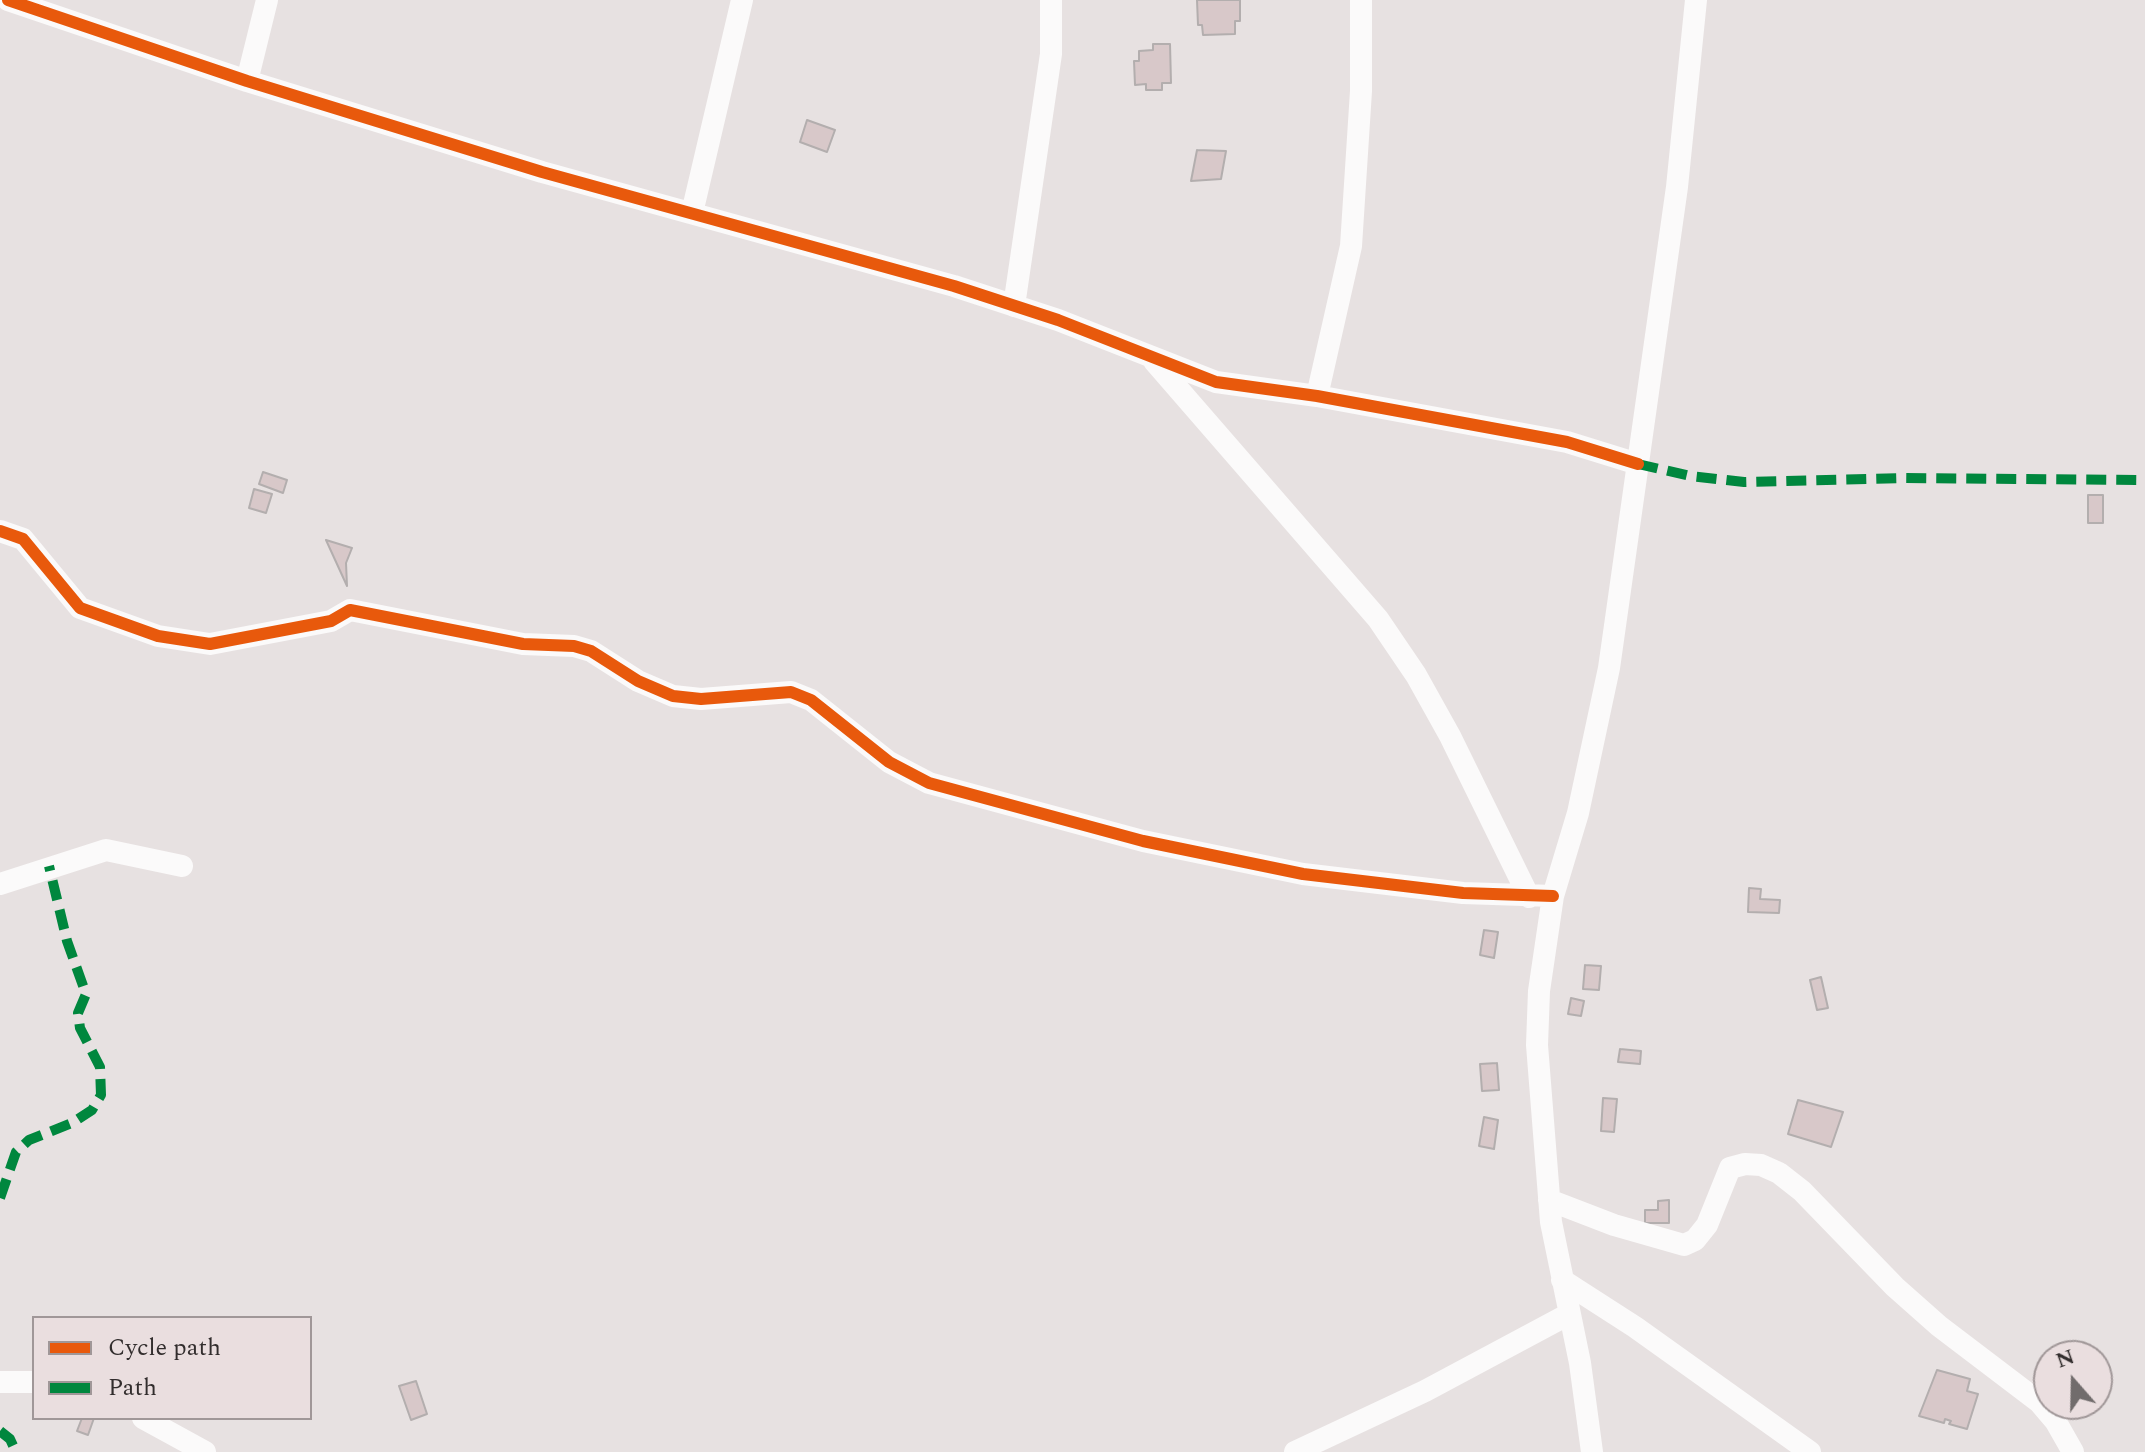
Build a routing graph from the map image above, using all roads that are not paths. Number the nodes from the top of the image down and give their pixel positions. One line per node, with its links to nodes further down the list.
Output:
1 (8, 0): 7 (street)
2 (267, 0): 7 (street)
3 (742, 0): 8 (street)
4 (1051, 0): 9 (street)
5 (1361, 0): 11 (street)
6 (1696, 0): 12 (street)
7 (247, 81): 8 (street)
8 (692, 213): 9 (street)
9 (1014, 306): 10 (street)
10 (1152, 358): 11 (street); 17 (street)
11 (1317, 396): 12 (street)
12 (1638, 464): 16 (street)
13 (0, 531): 17 (street)
14 (182, 866): 15 (street)
15 (0, 884)
16 (1553, 896): 17 (street); 18 (street)
17 (1529, 897)
18 (1549, 1200): 19 (street); 28 (street)
19 (1562, 1280): 20 (street); 27 (street)
20 (1569, 1314): 25 (street); 26 (street)
21 (0, 1382): 22 (street)
22 (32, 1382)
23 (147, 1420): 24 (street)
24 (205, 1452)
25 (1295, 1452)
26 (1592, 1452)
27 (1810, 1452)
28 (2073, 1452)

